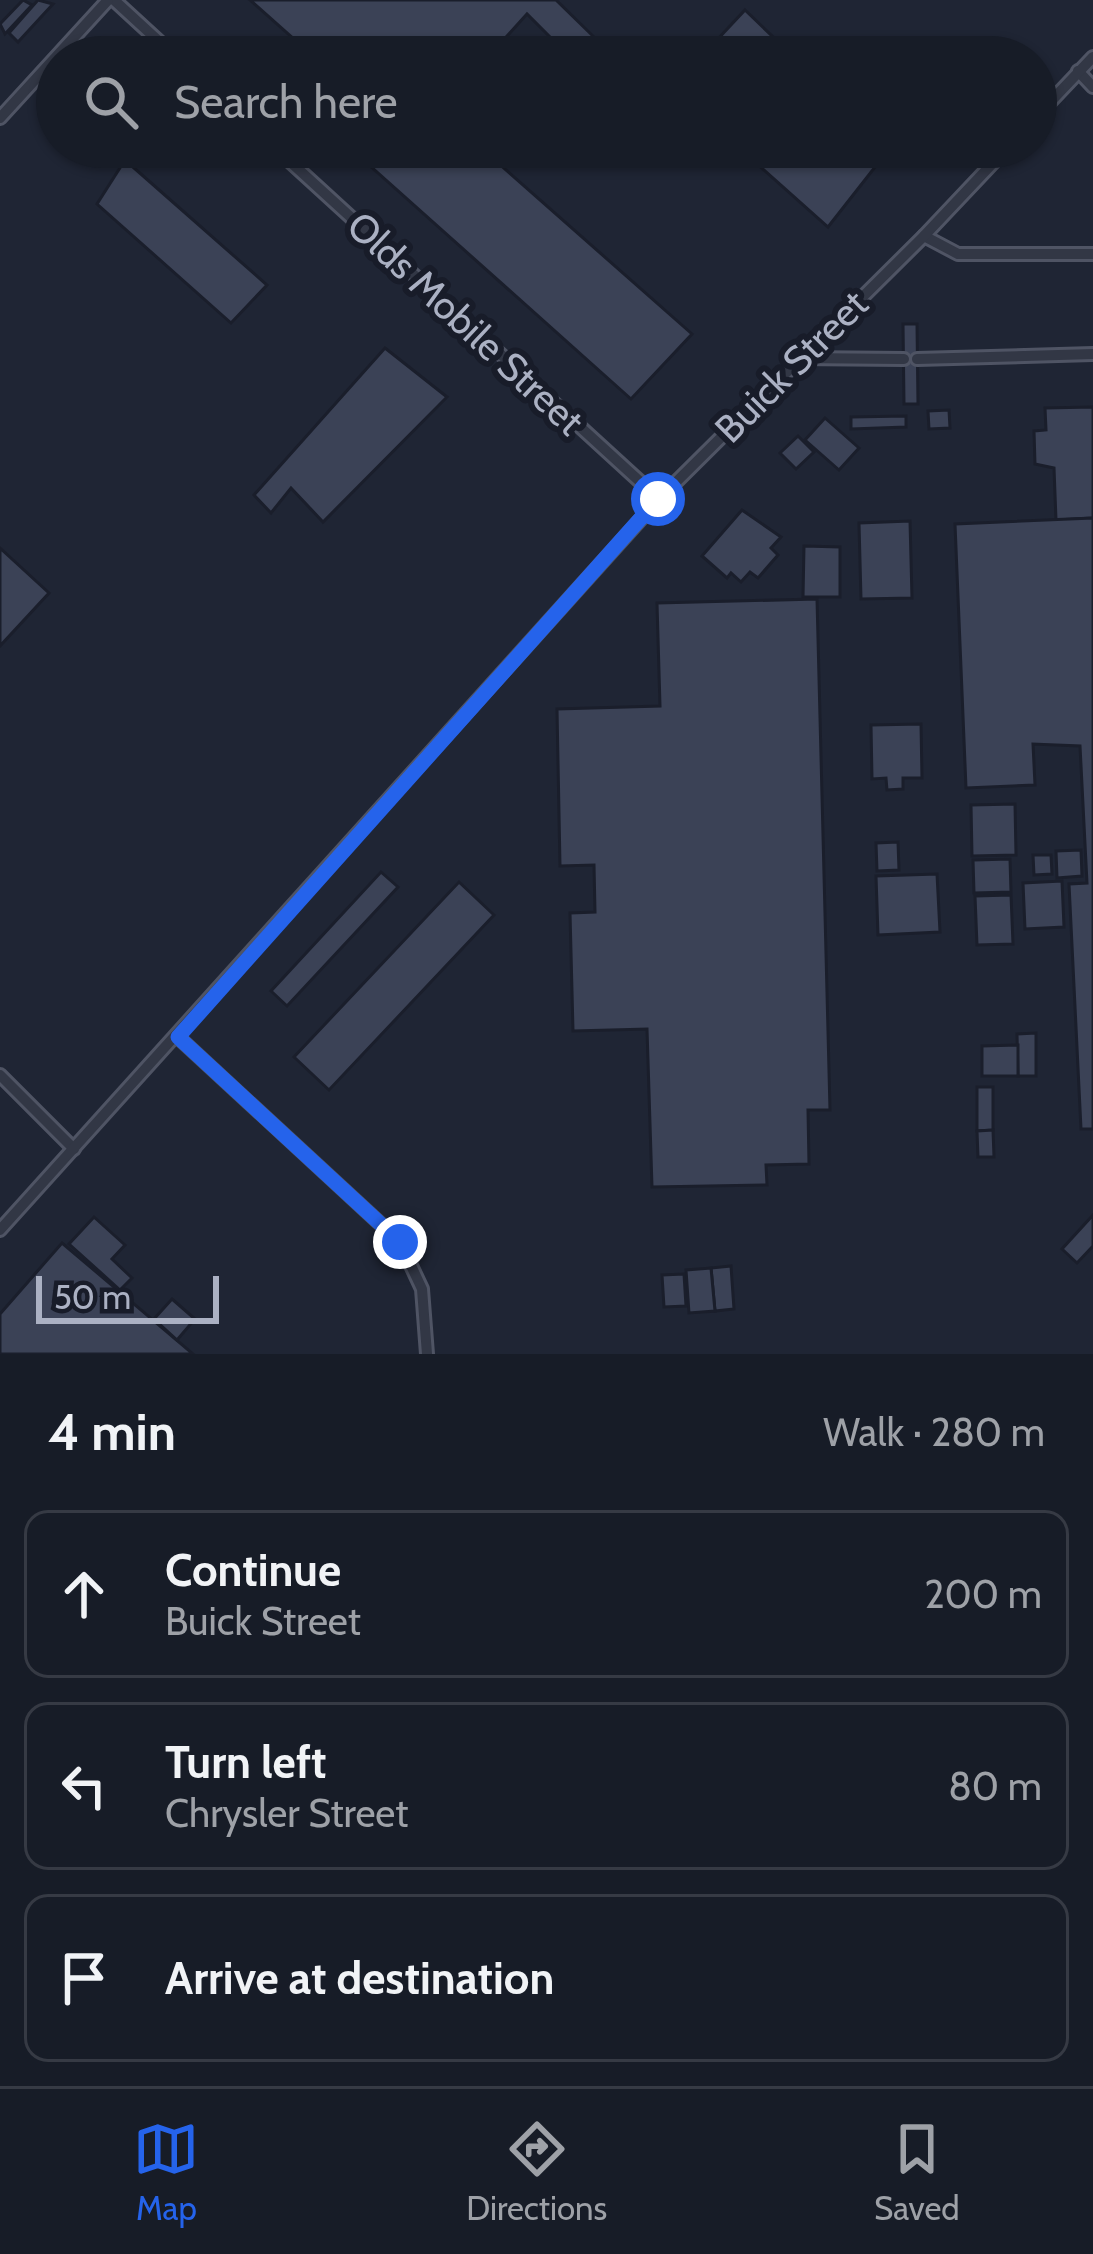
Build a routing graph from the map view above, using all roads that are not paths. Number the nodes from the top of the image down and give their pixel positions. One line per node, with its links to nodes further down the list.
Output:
1 (111, 0): 2 (lane); 3 (lane)
2 (77, 36)
3 (152, 36)
4 (1093, 56): 5 (lane)
5 (1078, 71): 7 (lane); 8 (lane)
6 (36, 80): 9 (lane)
7 (1093, 87)
8 (1057, 94)
9 (0, 118)
10 (297, 168): 16 (lane, Olds Mobile Street)
11 (988, 168): 12 (lane, Buick Street)
12 (924, 236): 13 (lane); 15 (lane, Buick Street)
13 (1093, 254)
14 (1093, 354): 15 (lane)
15 (797, 358): 16 (lane, Buick Street)
16 (658, 499): 17 (lane, Buick Street)
17 (178, 1037): 19 (lane, Buick Street); 21 (lane)
18 (0, 1075): 19 (lane)
19 (74, 1149): 20 (lane, Buick Street)
20 (0, 1230)
21 (427, 1354)

